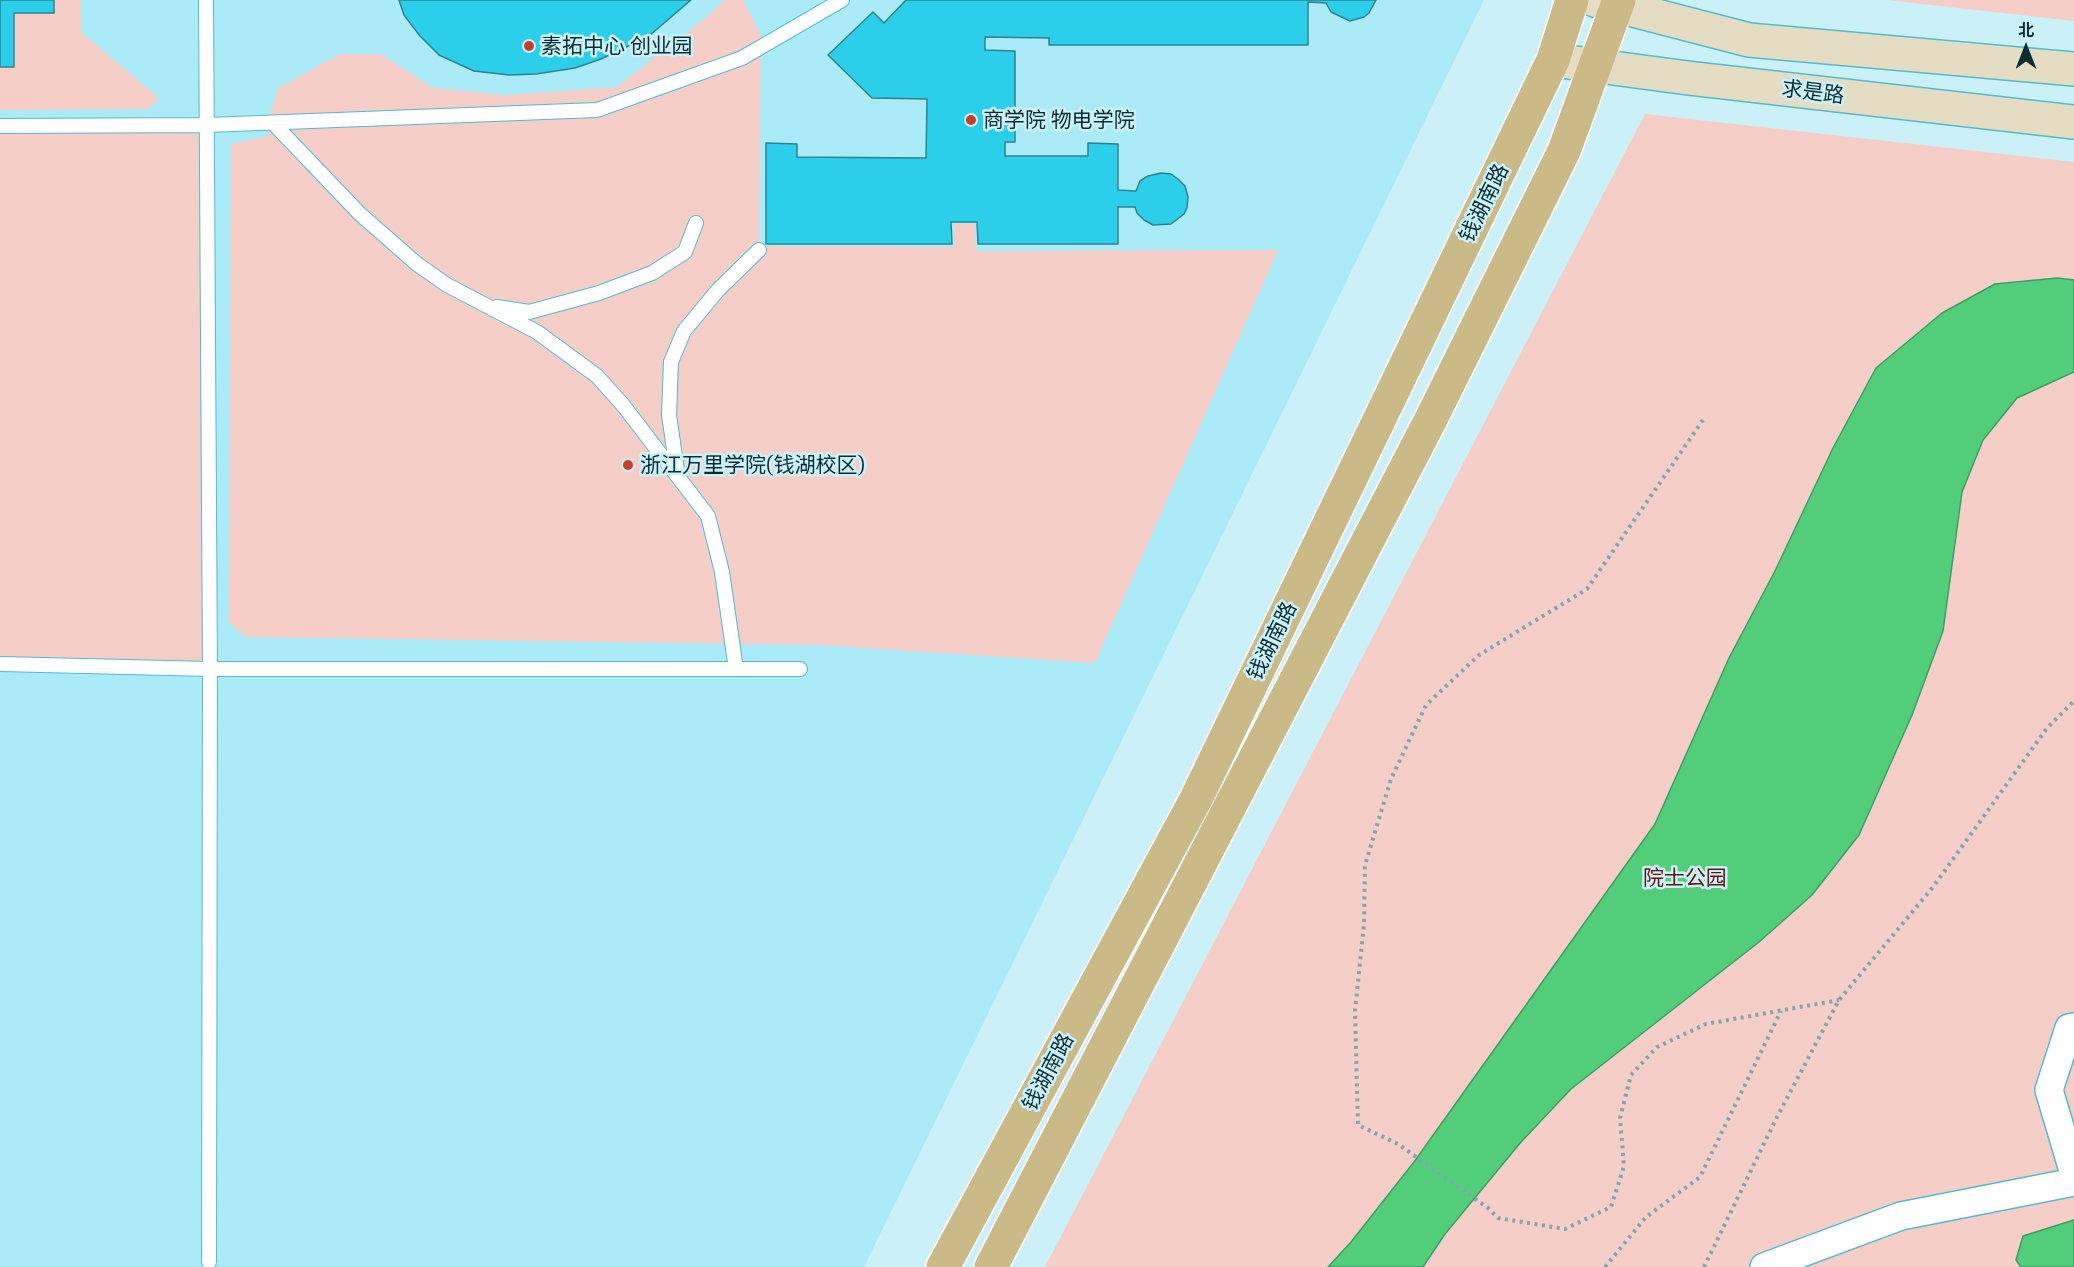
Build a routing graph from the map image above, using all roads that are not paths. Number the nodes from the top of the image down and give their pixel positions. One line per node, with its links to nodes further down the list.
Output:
1 (206, 0): 10 (lane)
2 (842, 0): 9 (lane)
3 (1572, 0): 5 (main road, 钱湖南路)
4 (1610, 2): 6 (main road, 钱湖南路); 7 (street)
5 (1553, 60): 6 (street, 求是路); 24 (main road, 钱湖南路)
6 (1595, 66): 8 (street, 求是路); 25 (main road, 钱湖南路)
7 (2074, 69)
8 (2074, 122)
9 (273, 123): 10 (lane); 14 (lane)
10 (207, 125): 11 (lane); 17 (lane)
11 (0, 126)
12 (696, 223): 14 (lane)
13 (759, 250): 15 (lane)
14 (483, 305): 15 (lane)
15 (678, 479): 18 (lane)
16 (0, 664): 17 (lane)
17 (210, 669): 18 (lane); 23 (lane)
18 (736, 669): 19 (lane)
19 (800, 669)
20 (2074, 1027): 21 (street)
21 (2074, 1174)
22 (2074, 1182): 26 (street)
23 (208, 1262)
24 (943, 1267)
25 (991, 1267)
26 (1764, 1267)

